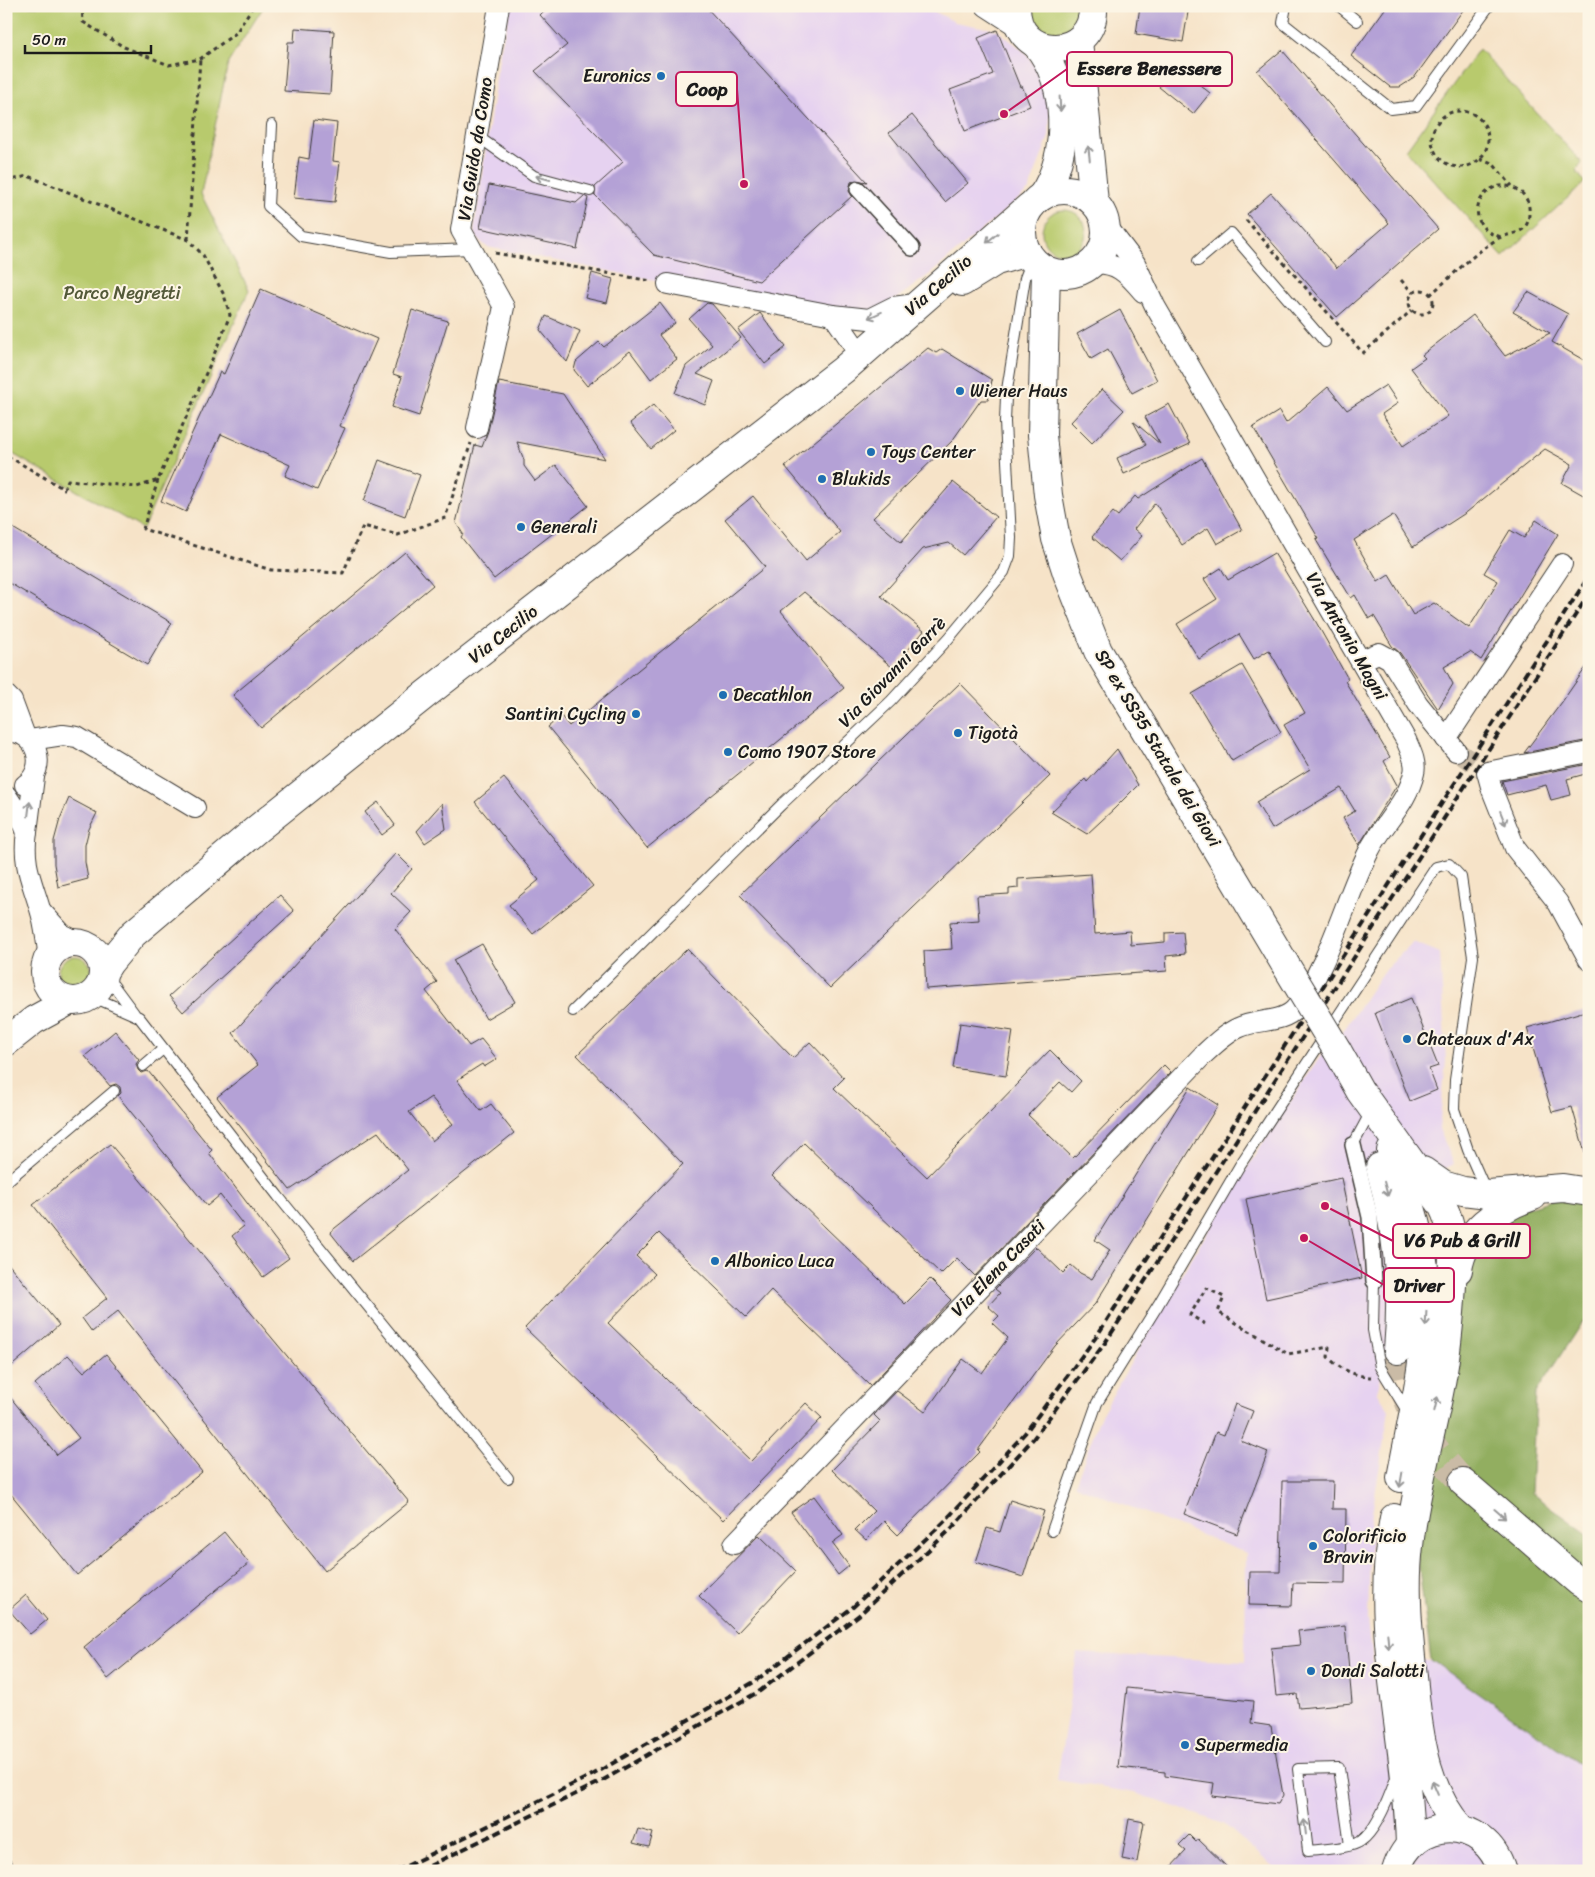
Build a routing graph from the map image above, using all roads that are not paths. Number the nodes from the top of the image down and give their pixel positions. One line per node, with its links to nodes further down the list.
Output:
1 (499, 6): 11 (street, Via Guido da Como)
2 (986, 6): 8 (street)
3 (1093, 6): 9 (main road)
4 (1286, 6): 6 (lane)
5 (1339, 6): 7 (lane)
6 (1489, 6)
7 (1358, 21)
8 (1024, 26): 9 (main road); 14 (main road, one-way to 14)
9 (1078, 41): 15 (main road, one-way to 9)
10 (272, 125): 17 (lane)
11 (477, 136): 13 (lane, one-way to 11); 17 (street, Via Guido da Como)
12 (858, 189): 16 (street)
13 (590, 191)
14 (1036, 201): 15 (main road); 18 (main road); 22 (main road, Via Cecilio, one-way to 22)
15 (1100, 213): 20 (main road); 23 (street)
16 (912, 248)
17 (472, 250): 28 (street, Via Guido da Como)
18 (1035, 261): 20 (main road); 26 (main road, SP ex SS35 Statale dei Giovi); 27 (main road, Via Cecilio); 46 (lane, Via Giovanni Garrè)
19 (1198, 261): 25 (lane)
20 (1086, 267): 23 (street); 26 (main road, SP ex SS35 Statale dei Giovi)
21 (668, 284): 24 (street)
22 (916, 304): 24 (street, one-way to 24); 27 (main road, Via Cecilio)
23 (1155, 306): 30 (street, Via Antonio Magni)
24 (833, 315): 27 (street)
25 (1325, 342)
26 (1046, 347): 53 (main road, SP ex SS35 Statale dei Giovi, bridge)
27 (854, 360): 40 (main road, Via Cecilio)
28 (477, 428)
29 (1562, 564): 30 (street)
30 (1361, 660): 48 (street, Via Antonio Magni)
31 (6, 694): 32 (street)
32 (20, 736): 33 (street); 35 (street)
33 (98, 748): 35 (street); 38 (street)
34 (1589, 752): 43 (street, one-way to 43)
35 (36, 772): 36 (street); 39 (street, one-way to 35)
36 (6, 789)
37 (6, 795): 39 (street)
38 (195, 808)
39 (27, 832): 41 (street)
40 (163, 908): 42 (main road, Via Cecilio); 45 (main road, Via Cecilio)
41 (41, 910): 42 (street); 44 (street)
42 (83, 944): 44 (main road); 45 (main road)
43 (1589, 960)
44 (47, 967): 45 (main road); 49 (main road, Via Cecilio)
45 (92, 986): 47 (lane); 47 (lane); 49 (main road, Via Cecilio)
46 (573, 1011)
47 (136, 1016): 50 (lane)
48 (1279, 1019): 69 (street, Via Elena Casati)
49 (7, 1042)
50 (163, 1049): 51 (lane); 66 (lane)
51 (143, 1066)
52 (114, 1091): 56 (lane)
53 (1372, 1117): 54 (lane); 55 (main road); 61 (main road); 64 (main road, one-way to 64)
54 (1352, 1146): 62 (street)
55 (1408, 1160): 59 (main road); 60 (main road)
56 (6, 1182)
57 (1546, 1190): 58 (main road); 59 (main road); 63 (main road)
58 (1589, 1192)
59 (1488, 1194): 60 (main road); 68 (lane)
60 (1442, 1205): 61 (main road); 63 (main road)
61 (1425, 1271): 65 (main road, one-way to 65)
62 (1374, 1281): 64 (lane)
63 (1450, 1318): 65 (main road, one-way to 63)
64 (1389, 1358): 65 (lane)
65 (1421, 1424): 71 (main road, one-way to 71); 72 (main road, one-way to 65)
66 (508, 1478)
67 (1463, 1482): 70 (main road, one-way to 70)
68 (1052, 1531)
69 (734, 1544)
70 (1589, 1588)
71 (1402, 1763): 73 (lane); 74 (main road)
72 (1461, 1829): 74 (main road); 78 (main road)
73 (1350, 1845): 73 (lane, one-way to 73)
74 (1410, 1845): 77 (main road)
75 (6, 1864): 76 (lane)
76 (11, 1871)
77 (1396, 1871)
78 (1502, 1871)

